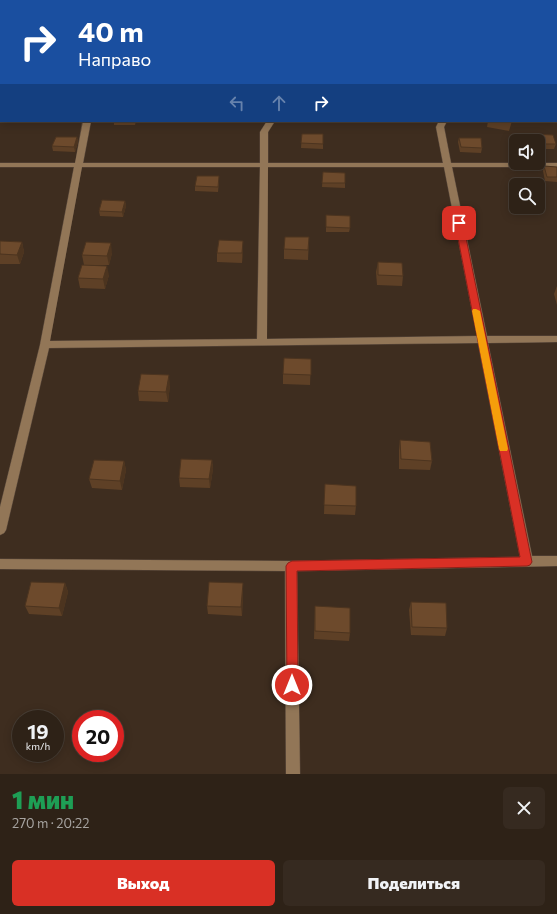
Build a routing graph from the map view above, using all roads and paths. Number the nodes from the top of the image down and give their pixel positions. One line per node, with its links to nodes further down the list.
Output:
1 (87, 122): 4 (street)
2 (270, 122): 6 (street)
3 (442, 122): 7 (street)
4 (79, 164): 5 (street); 6 (street); 12 (street)
5 (0, 165)
6 (263, 165): 7 (street); 11 (street)
7 (448, 165): 8 (street); 10 (street)
8 (557, 165)
9 (557, 339): 10 (street)
10 (482, 340): 11 (street); 15 (street)
11 (262, 342): 12 (street)
12 (45, 344): 13 (street)
13 (0, 530)
14 (557, 561): 15 (street)
15 (527, 562): 17 (street)
16 (0, 564): 17 (street)
17 (292, 566): 18 (street)
18 (293, 774)

